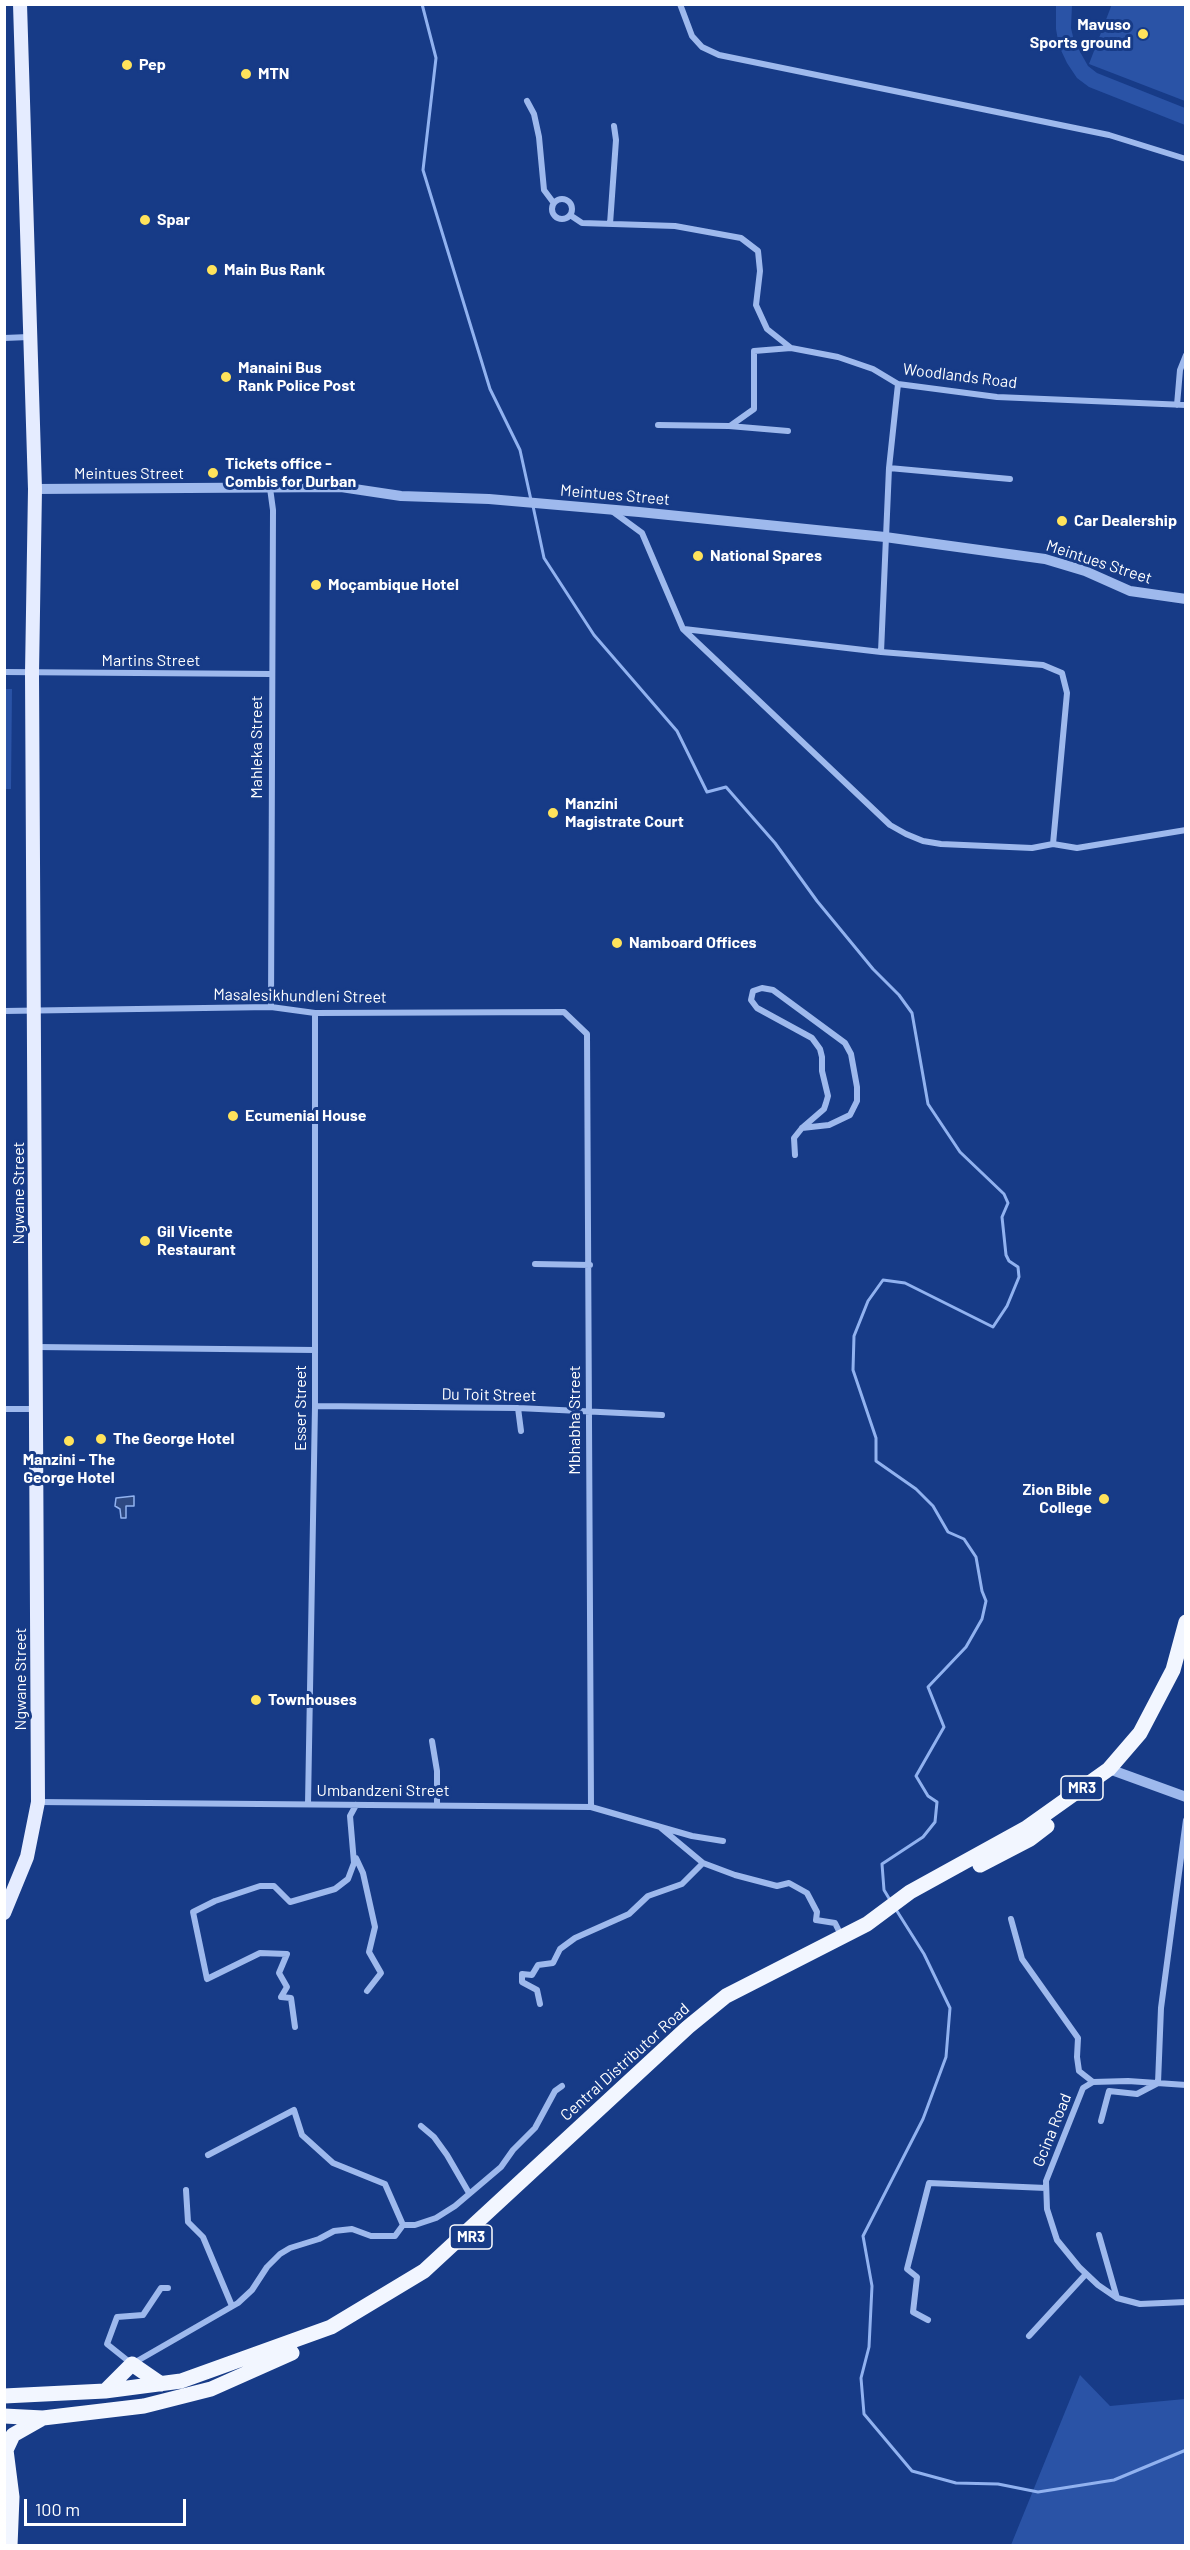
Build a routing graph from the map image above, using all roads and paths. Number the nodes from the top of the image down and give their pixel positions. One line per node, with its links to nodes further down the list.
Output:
1 (20, 4): 10 (main road, Ngwane Street)
2 (680, 4): 5 (street)
3 (527, 101): 6 (street)
4 (614, 126): 8 (street)
5 (1185, 159)
6 (553, 202): 7 (street); 7 (street)
7 (570, 215): 8 (street, Woodlands Road)
8 (610, 224): 11 (street, Woodlands Road)
9 (4, 338): 10 (street)
10 (29, 338): 22 (main road, Ngwane Street)
11 (791, 348): 13 (street, Woodlands Road); 17 (street)
12 (1185, 355): 14 (street)
13 (898, 384): 14 (street, Woodlands Road); 19 (street)
14 (1177, 405): 15 (street, Woodlands Road)
15 (1185, 405)
16 (658, 425): 17 (street)
17 (729, 426): 18 (street)
18 (788, 431)
19 (889, 468): 20 (street); 24 (street)
20 (1010, 479)
21 (270, 488): 22 (street, Meintues Street); 23 (street, Meintues Street); 30 (street, Mahleka Street)
22 (35, 489): 29 (main road, Ngwane Street)
23 (609, 509): 24 (street, Meintues Street); 26 (street)
24 (885, 537): 25 (street, Meintues Street); 27 (street)
25 (1185, 599)
26 (683, 629): 27 (street); 32 (street)
27 (881, 652): 32 (street)
28 (4, 672): 29 (street, Martins Street)
29 (32, 674): 30 (street, Martins Street); 35 (main road, Ngwane Street)
30 (271, 674): 33 (street, Mahleka Street)
31 (1185, 830): 32 (street)
32 (1053, 844)
33 (271, 1007): 35 (street, Masalesikhundleni Street); 36 (street, Masalesikhundleni Street)
34 (4, 1011): 35 (street, Masalesikhundleni Street)
35 (35, 1011): 42 (main road, Ngwane Street)
36 (315, 1013): 37 (street, Masalesikhundleni Street); 43 (street, Esser Street)
37 (587, 1034): 41 (street, Mbhabha Street)
38 (802, 1128): 38 (street); 39 (street)
39 (795, 1155)
40 (535, 1264): 41 (street)
41 (590, 1265): 48 (street, Mbhabha Street)
42 (37, 1347): 43 (street); 47 (main road, Ngwane Street)
43 (315, 1350): 44 (street, Esser Street)
44 (315, 1406): 45 (street, Du Toit Street); 57 (street, Esser Street)
45 (518, 1408): 48 (street, Du Toit Street); 50 (street)
46 (4, 1409): 47 (street)
47 (37, 1409): 56 (main road, Ngwane Street)
48 (588, 1412): 49 (street, Du Toit Street); 60 (street, Mbhabha Street)
49 (662, 1415)
50 (521, 1431)
51 (1185, 1622): 54 (highway, Central Distributor Road / MR3)
52 (1185, 1656): 54 (highway, Central Distributor Road / MR3)
53 (432, 1741): 59 (street)
54 (1113, 1771): 55 (street); 68 (highway, Central Distributor Road / MR3)
55 (1185, 1797)
56 (38, 1802): 57 (street, Umbandzeni Street); 66 (main road, Ngwane Street)
57 (308, 1804): 58 (street, Umbandzeni Street)
58 (356, 1805): 59 (street, Umbandzeni Street); 64 (street)
59 (437, 1805): 60 (street, Umbandzeni Street)
60 (591, 1807): 62 (street, Umbandzeni Street)
61 (1185, 1820): 74 (street)
62 (657, 1825): 63 (street, Umbandzeni Street); 65 (street)
63 (723, 1841)
64 (354, 1855): 70 (street); 72 (street)
65 (703, 1863): 69 (street); 71 (street)
66 (5, 1907)
67 (1011, 1919): 73 (street)
68 (871, 1927): 69 (highway, Central Distributor Road / MR3); 97 (highway, Central Distributor Road / MR3)
69 (843, 1937): 93 (highway, Central Distributor Road / MR3)
70 (367, 1991)
71 (540, 2004)
72 (295, 2028)
73 (1093, 2082): 74 (street, Gcina Road); 80 (street, Gcina Road)
74 (1158, 2083): 75 (street, Gcina Road); 77 (street)
75 (1185, 2085)
76 (562, 2086): 82 (street)
77 (1101, 2121)
78 (421, 2126): 82 (street)
79 (208, 2156): 83 (street)
80 (1046, 2188): 85 (street, Gcina Road); 90 (street)
81 (186, 2190): 89 (street)
82 (469, 2193): 83 (street)
83 (403, 2225): 89 (street)
84 (1099, 2235): 87 (street)
85 (1086, 2274): 87 (street, Gcina Road); 91 (street)
86 (168, 2288): 92 (street)
87 (1117, 2298): 88 (street, Gcina Road)
88 (1185, 2302)
89 (232, 2306): 92 (street)
90 (928, 2320)
91 (1029, 2336)
92 (132, 2364): 93 (highway); 94 (highway)
93 (161, 2384): 94 (highway, Central Distributor Road / MR3)
94 (105, 2391): 95 (highway, Central Distributor Road / MR3)
95 (4, 2396)
96 (4, 2416): 97 (highway, Central Distributor Road / MR3)
97 (43, 2418): 98 (highway)
98 (10, 2546)

